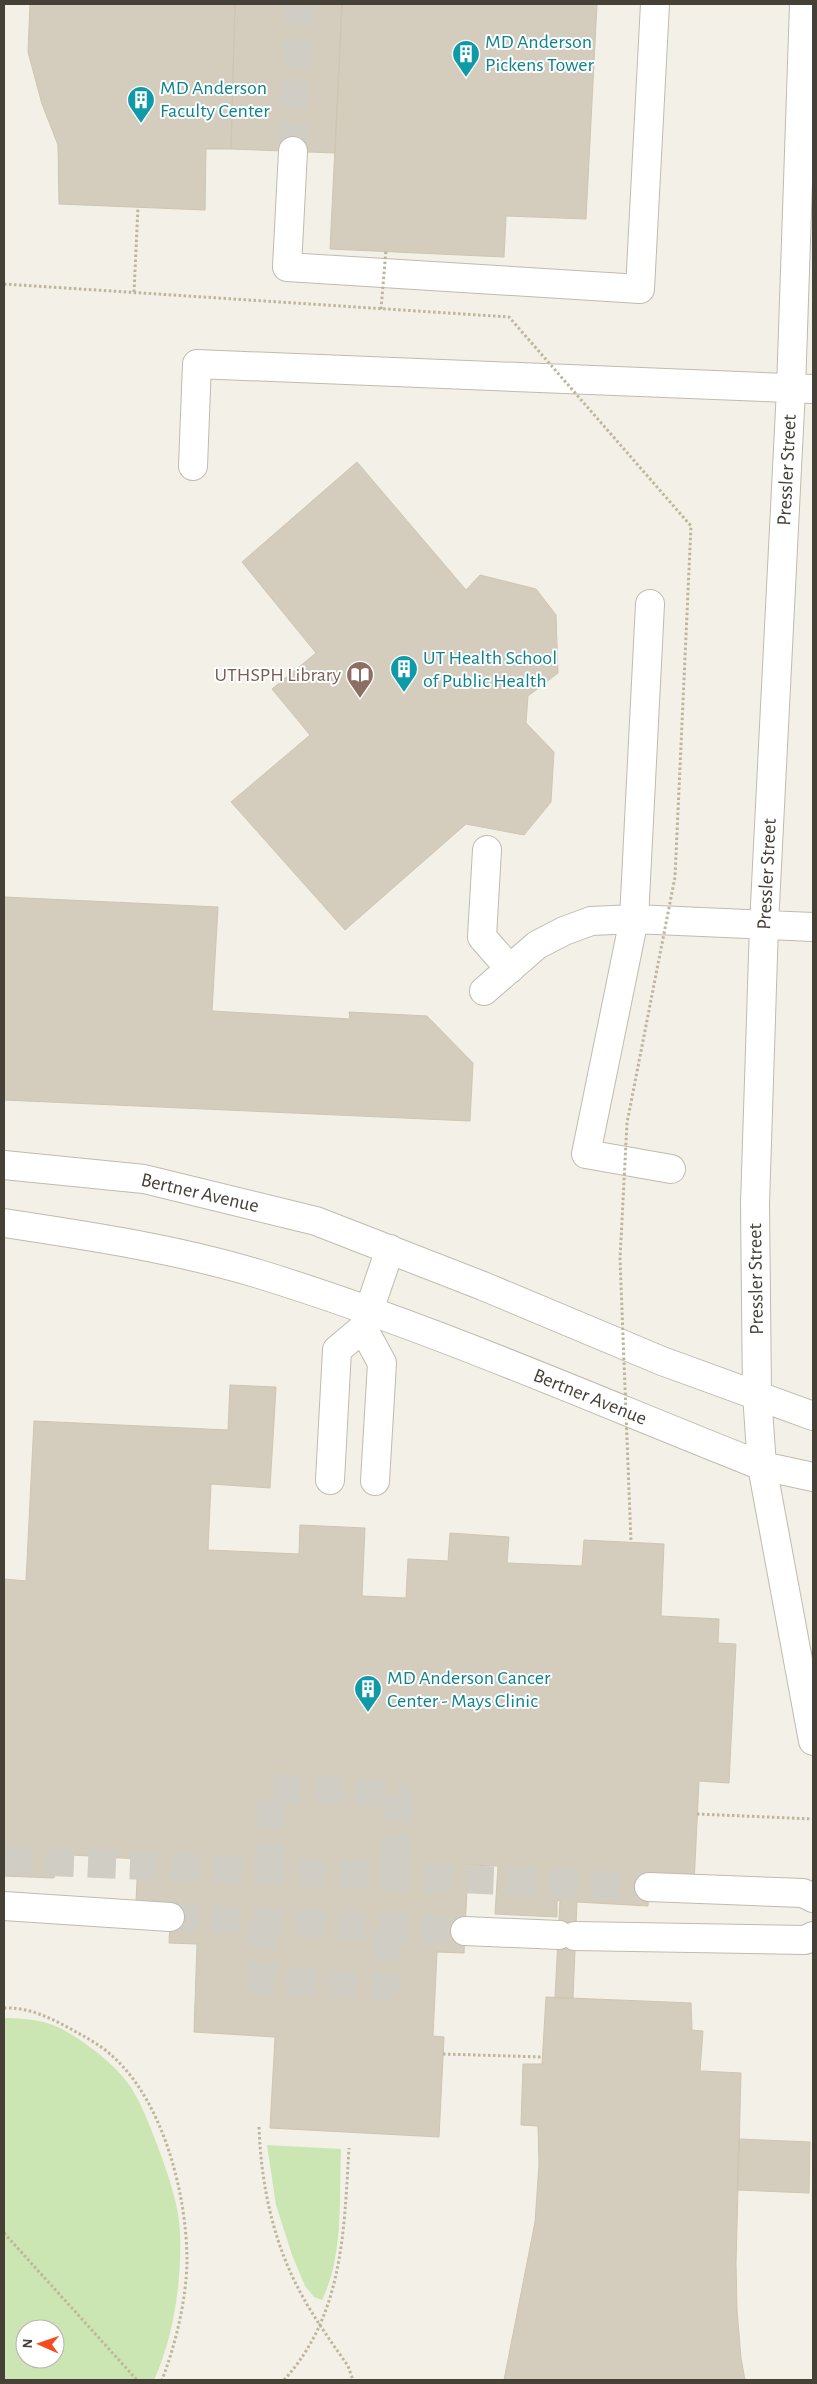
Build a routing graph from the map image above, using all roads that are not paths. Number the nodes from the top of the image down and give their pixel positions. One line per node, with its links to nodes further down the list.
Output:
1 (655, 4): 3 (street)
2 (804, 4): 4 (street, Pressler Street)
3 (293, 151)
4 (804, 298): 5 (street, Pressler Street)
5 (802, 389): 6 (street); 10 (street, Pressler Street)
6 (193, 466)
7 (650, 604): 9 (street)
8 (487, 850): 12 (street)
9 (634, 919): 10 (street); 12 (street); 15 (street)
10 (764, 925): 11 (street); 19 (street, Pressler Street)
11 (813, 927)
12 (510, 969): 13 (street)
13 (484, 991)
14 (4, 1165): 17 (street, Bertner Avenue)
15 (671, 1169)
16 (4, 1223): 18 (street, Bertner Avenue)
17 (390, 1249): 18 (street); 19 (street, Bertner Avenue)
18 (365, 1320): 21 (street, Bertner Avenue); 23 (street); 24 (street)
19 (757, 1394): 20 (street, Bertner Avenue); 21 (street, Pressler Street)
20 (813, 1416)
21 (762, 1466): 22 (street, Bertner Avenue); 25 (street, Pressler Street)
22 (813, 1477)
23 (330, 1480)
24 (375, 1481)
25 (813, 1741)
26 (649, 1887): 27 (street)
27 (813, 1898)
28 (4, 1906): 29 (street)
29 (170, 1917)
30 (465, 1931): 31 (street)
31 (813, 1936)

